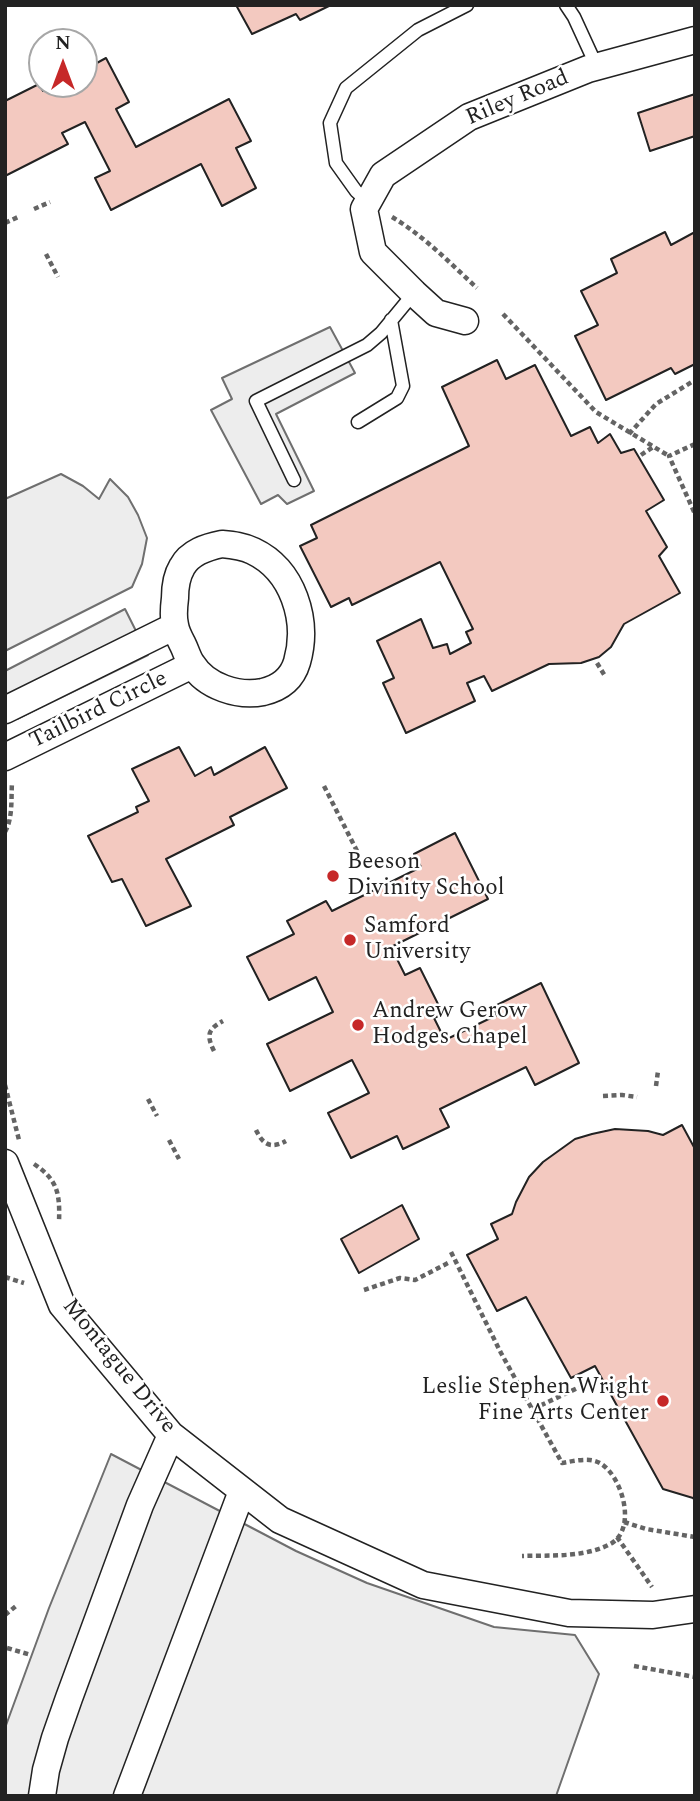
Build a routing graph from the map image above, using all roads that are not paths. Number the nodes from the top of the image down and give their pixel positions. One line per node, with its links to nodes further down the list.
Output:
1 (467, 5): 5 (lane)
2 (566, 5): 4 (lane)
3 (695, 40): 4 (street, Riley Road)
4 (598, 67): 5 (street, Riley Road)
5 (366, 205): 6 (street)
6 (414, 293): 7 (lane); 8 (street)
7 (391, 320): 9 (lane); 10 (lane)
8 (465, 321)
9 (358, 422)
10 (294, 480)
11 (175, 626): 12 (street, Tailbird Circle); 12 (street, Tailbird Circle); 13 (street, Tailbird Circle)
12 (192, 665): 14 (street, Tailbird Circle)
13 (5, 710)
14 (5, 757)
15 (5, 1163): 16 (street, Montague Drive)
16 (171, 1435): 17 (street, Montague Drive); 19 (street)
17 (243, 1491): 18 (street, Montague Drive); 20 (street)
18 (695, 1609)
19 (42, 1796)
20 (127, 1796)

